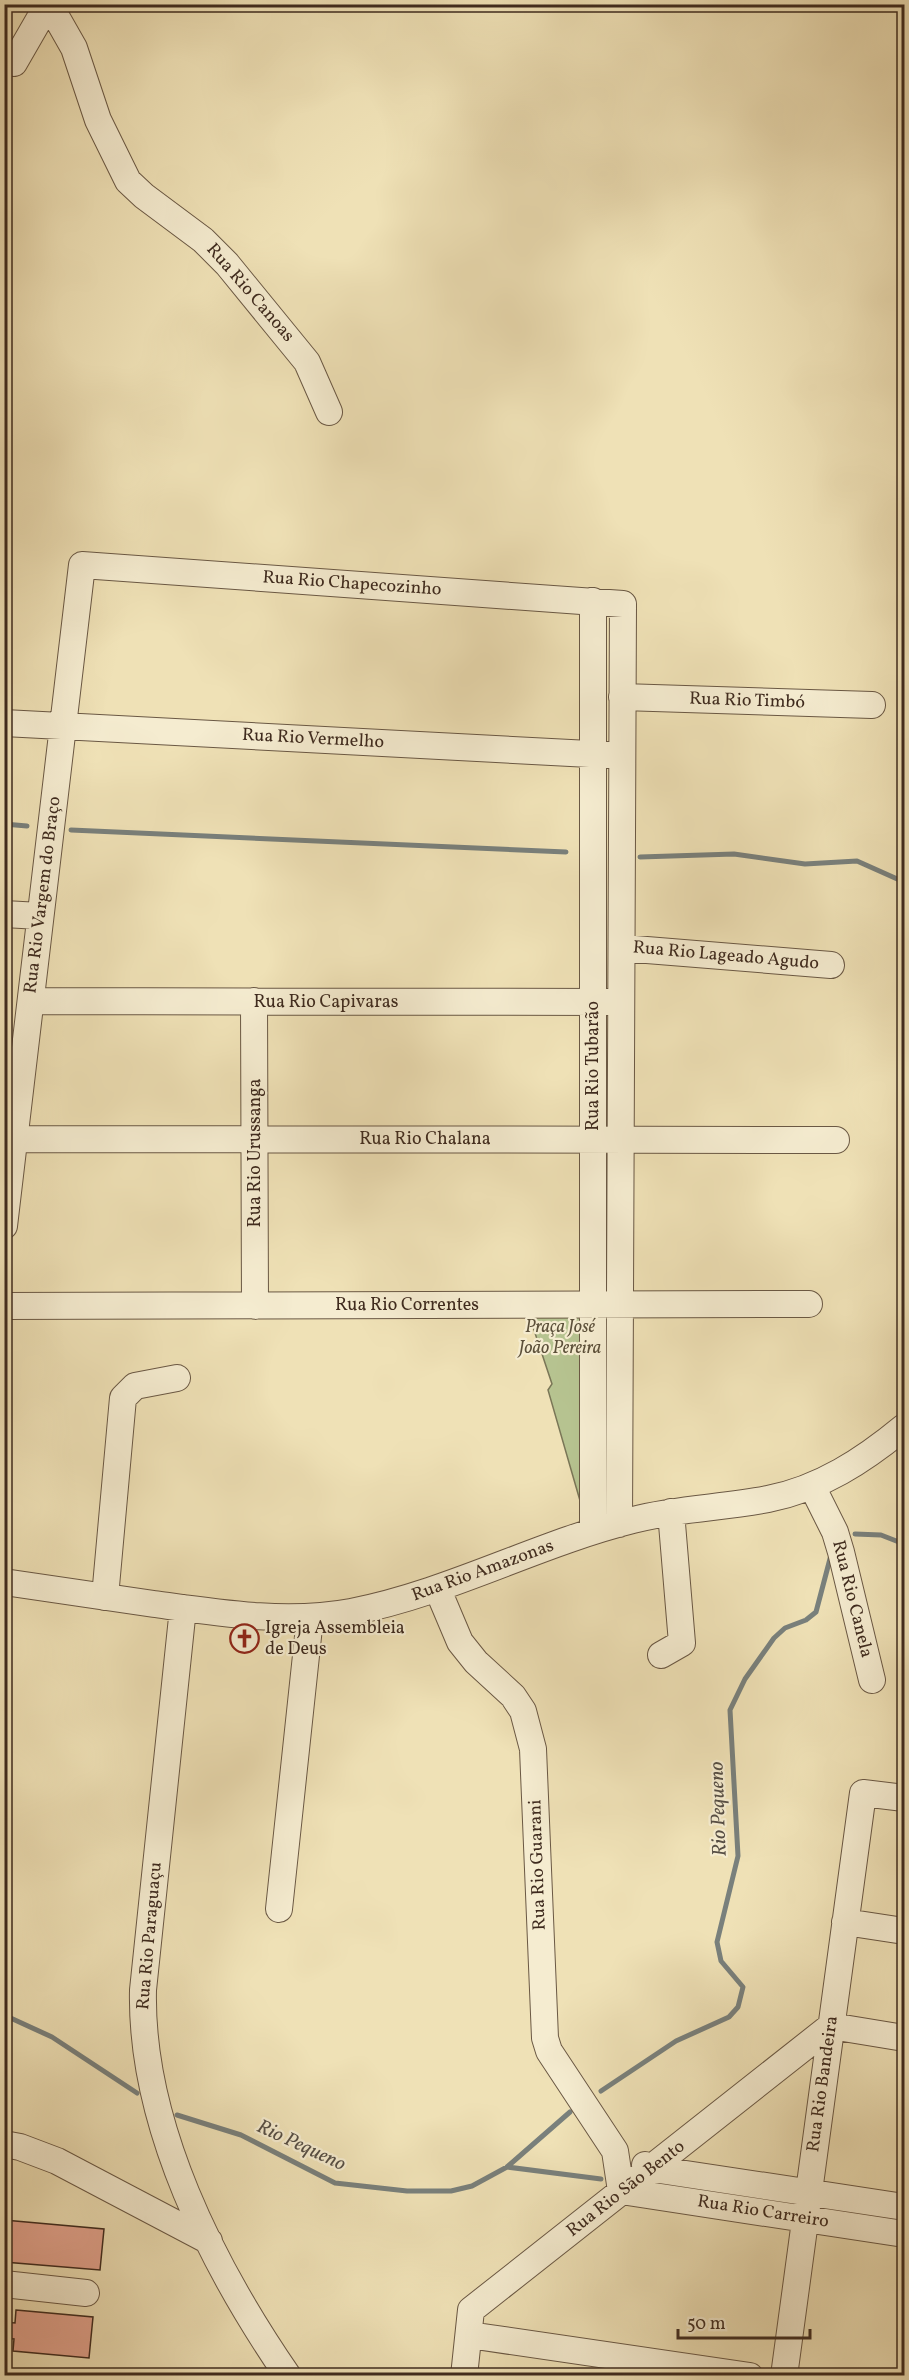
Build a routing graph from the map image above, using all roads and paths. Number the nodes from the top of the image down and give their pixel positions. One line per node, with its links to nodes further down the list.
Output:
1 (49, 4): 2 (street); 3 (street, Rua Rio Canoas)
2 (14, 63)
3 (329, 412)
4 (82, 565): 5 (street, Rua Rio Chapecozinho); 10 (street, Rua Rio Vargem do Braço)
5 (593, 601): 6 (street, Rua Rio Chapecozinho); 11 (street, Rua Rio Tubarão)
6 (623, 604): 7 (street, Rua Rio Tubarão)
7 (622, 698): 8 (street, Rua Rio Timbó); 12 (street, Rua Rio Tubarão)
8 (872, 705)
9 (4, 723): 10 (street, Rua Rio Vermelho)
10 (63, 726): 11 (street, Rua Rio Vermelho); 14 (street, Rua Rio Vargem do Braço)
11 (592, 754): 12 (street, Rua Rio Vermelho); 19 (street, Rua Rio Tubarão)
12 (622, 755): 15 (street, Rua Rio Tubarão)
13 (4, 914): 14 (street)
14 (40, 916): 17 (street, Rua Rio Vargem do Braço)
15 (622, 948): 16 (street, Rua Rio Lageado Agudo); 20 (street, Rua Rio Tubarão)
16 (831, 965)
17 (31, 1001): 18 (street, Rua Rio Capivaras); 21 (street, Rua Rio Vargem do Braço)
18 (254, 1001): 19 (street, Rua Rio Capivaras); 22 (street, Rua Rio Urussanga)
19 (593, 1002): 20 (street, Rua Rio Capivaras); 23 (street, Rua Rio Tubarão)
20 (622, 1002): 24 (street, Rua Rio Tubarão)
21 (15, 1139): 22 (street, Rua Rio Chalana); 26 (street, Rua Rio Vargem do Braço)
22 (255, 1139): 23 (street, Rua Rio Chalana); 31 (street, Rua Rio Urussanga)
23 (592, 1140): 24 (street, Rua Rio Chalana); 28 (street, Rua Rio Tubarão)
24 (621, 1140): 25 (street, Rua Rio Chalana); 29 (street, Rua Rio Tubarão)
25 (836, 1140)
26 (4, 1226)
27 (808, 1304): 29 (street, Rua Rio Correntes)
28 (593, 1305): 29 (street, Rua Rio Correntes); 31 (street, Rua Rio Correntes); 37 (street, Rua Rio Tubarão)
29 (620, 1305): 36 (street, Rua Rio Tubarão)
30 (4, 1306): 31 (street, Rua Rio Correntes)
31 (255, 1306)
32 (177, 1378): 40 (street)
33 (904, 1427): 34 (street, Rua Rio Amazonas)
34 (812, 1486): 35 (street, Rua Rio Amazonas); 44 (street, Rua Rio Canela)
35 (671, 1512): 36 (street, Rua Rio Amazonas); 43 (street)
36 (620, 1524): 37 (street, Rua Rio Amazonas)
37 (593, 1531): 39 (street, Rua Rio Amazonas)
38 (4, 1582): 40 (street, Rua Rio Amazonas)
39 (438, 1590): 42 (street, Rua Rio Amazonas); 52 (street, Rua Rio Guarani)
40 (105, 1597): 41 (street, Rua Rio Amazonas)
41 (183, 1608): 42 (street, Rua Rio Amazonas); 59 (street, Rua Rio Paraguaçu)
42 (310, 1618): 46 (street)
43 (661, 1655)
44 (872, 1680)
45 (904, 1798): 47 (street, Rua Rio Bandeira)
46 (279, 1909)
47 (845, 1922): 48 (street); 49 (street, Rua Rio Bandeira)
48 (904, 1931)
49 (831, 2026): 50 (street); 53 (street, Rua Rio São Bento); 55 (street, Rua Rio Bandeira)
50 (904, 2038)
51 (4, 2144): 59 (street)
52 (615, 2151): 53 (street); 54 (street, Rua Rio Guarani)
53 (653, 2169): 54 (street, Rua Rio São Bento); 55 (street, Rua Rio Carreiro)
54 (621, 2191): 57 (street, Rua Rio Carreiro); 62 (street, Rua Rio São Bento)
55 (808, 2194): 56 (street, Rua Rio Carreiro); 57 (street, Rua Rio Bandeira)
56 (904, 2207)
57 (805, 2219): 58 (street, Rua Rio Carreiro); 66 (street, Rua Rio Bandeira)
58 (904, 2234)
59 (209, 2241): 63 (street, Rua Rio Paraguaçu)
60 (4, 2284): 61 (street)
61 (86, 2293)
62 (469, 2335): 64 (street, Rua Rio São Bento); 65 (street)
63 (288, 2376)
64 (464, 2376)
65 (750, 2376)
66 (784, 2376)

